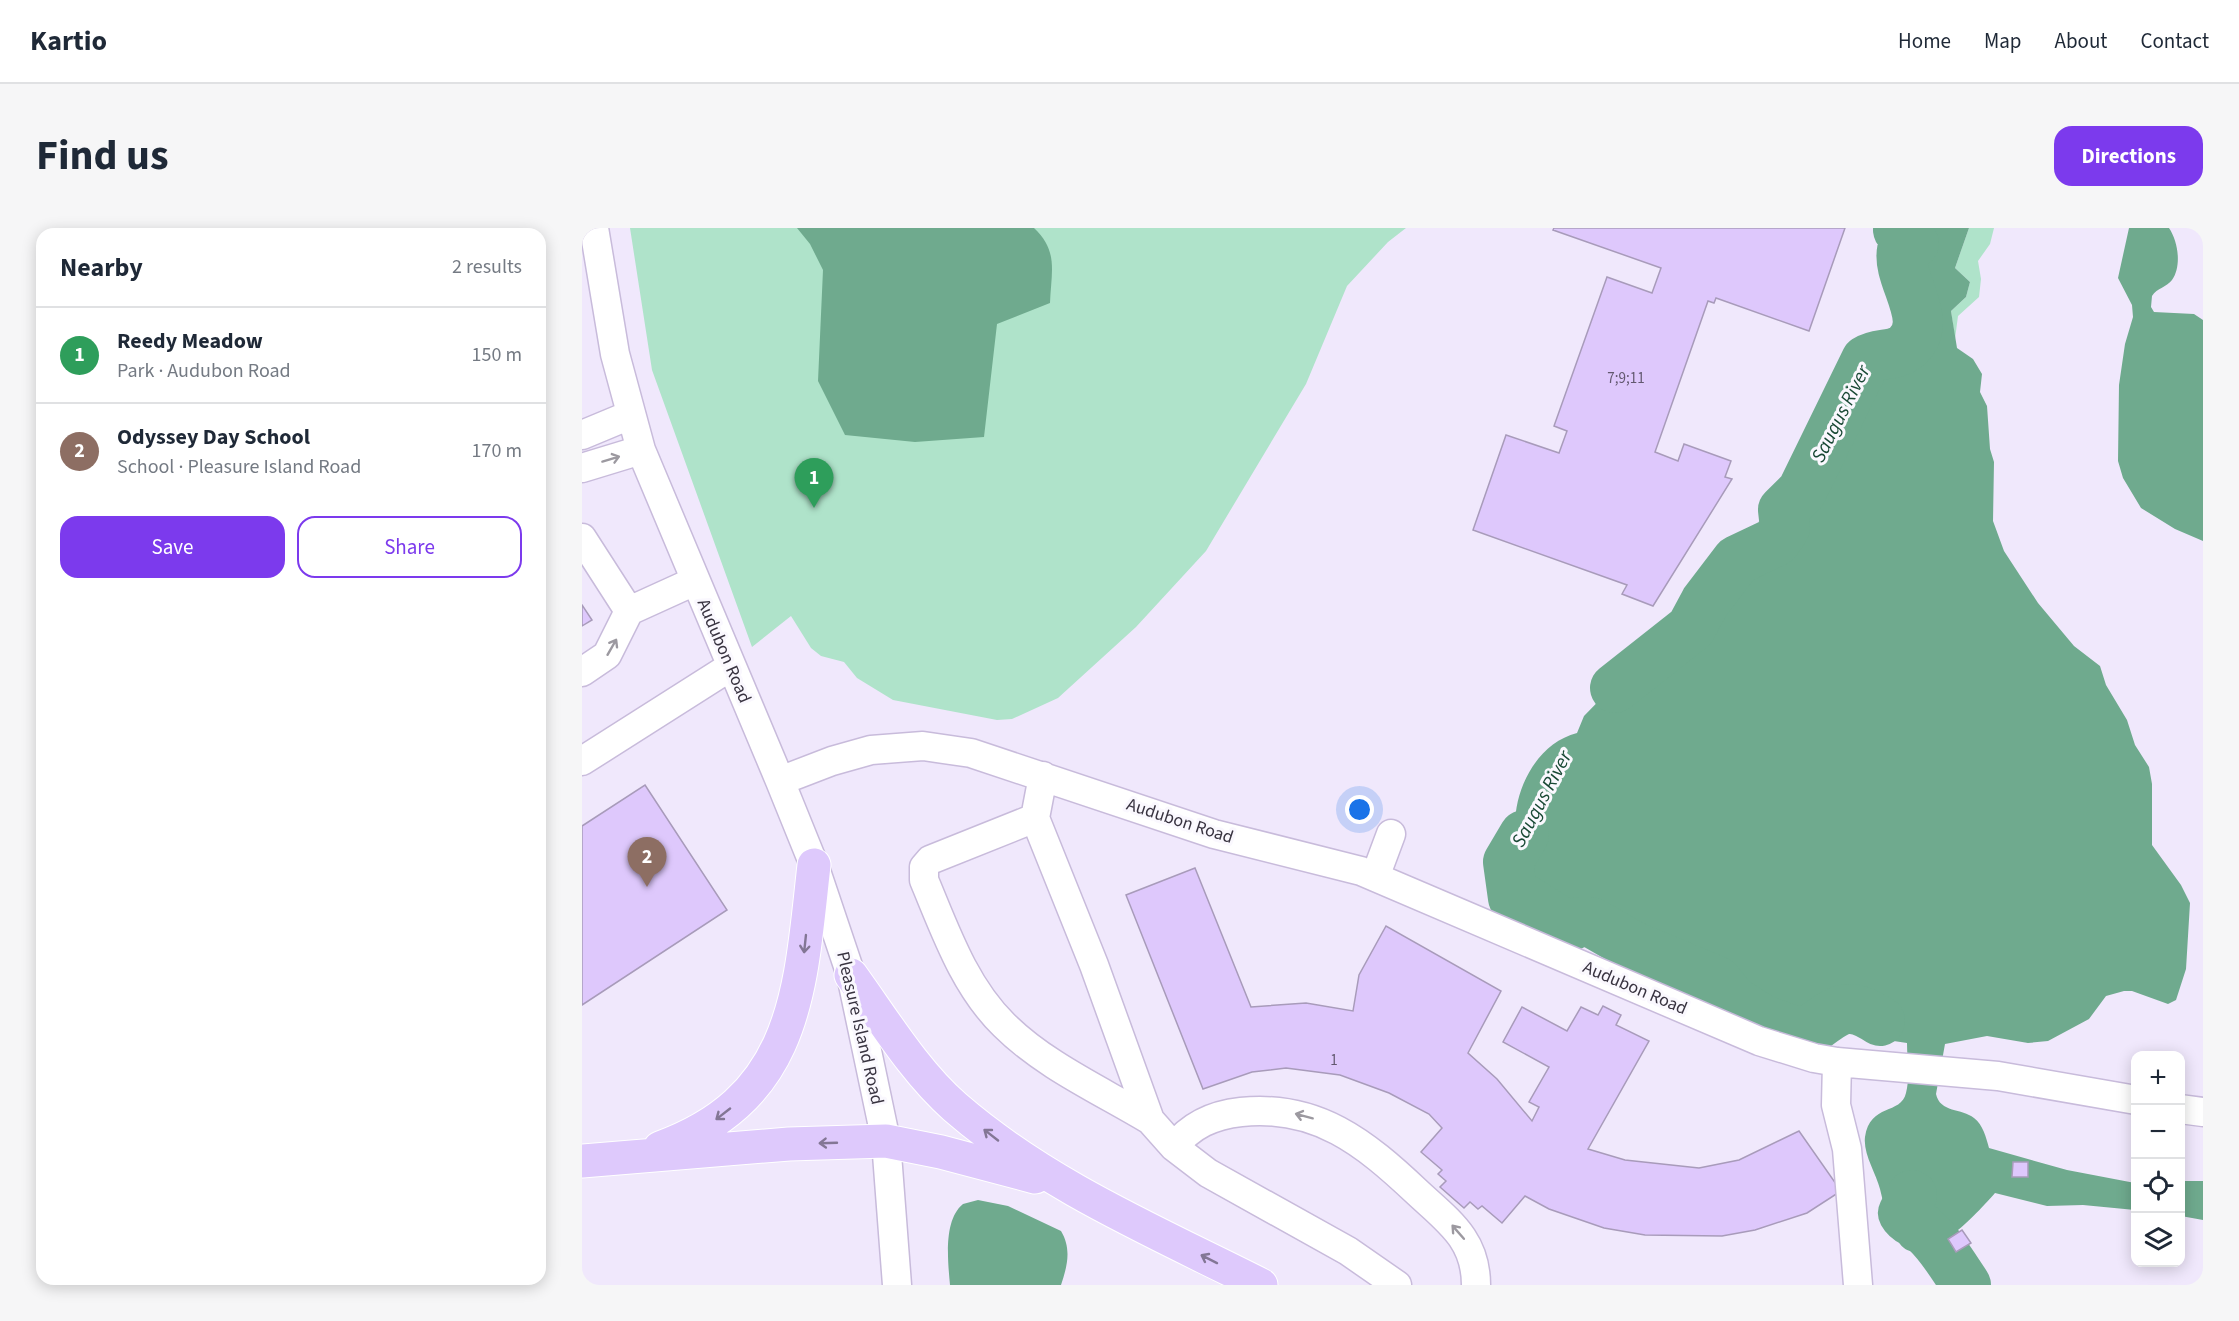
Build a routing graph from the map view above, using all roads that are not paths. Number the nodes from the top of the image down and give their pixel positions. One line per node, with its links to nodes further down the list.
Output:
1 (594, 228): 2 (street, Audubon Road)
2 (630, 415): 3 (street); 4 (street, Audubon Road)
3 (582, 435)
4 (641, 450): 5 (street, one-way to 4); 7 (street, Audubon Road)
5 (582, 468)
6 (582, 538): 8 (street)
7 (695, 581): 8 (street); 9 (street, Audubon Road)
8 (629, 611): 10 (street, one-way to 8)
9 (730, 667): 11 (street); 13 (street, Audubon Road)
10 (582, 672)
11 (582, 762)
12 (1043, 776): 13 (street, Audubon Road); 14 (street); 17 (street, Audubon Road)
13 (780, 781): 16 (street, Pleasure Island Road)
14 (1035, 818): 23 (street); 23 (street)
15 (1392, 834): 17 (street)
16 (814, 865): 18 (street, Pleasure Island Road); 26 (highway, one-way to 26)
17 (1375, 877): 19 (street, Audubon Road)
18 (851, 975): 24 (street, Pleasure Island Road); 27 (highway, one-way to 18)
19 (1837, 1062): 20 (street, Audubon Road); 32 (street)
20 (2131, 1099)
21 (2185, 1110): 22 (street)
22 (2203, 1112)
23 (1150, 1120): 25 (street)
24 (886, 1141): 26 (highway, one-way to 26); 27 (highway); 28 (street, Pleasure Island Road)
25 (1174, 1147): 30 (street); 31 (street, one-way to 25)
26 (595, 1161)
27 (1074, 1190): 29 (highway, one-way to 27)
28 (897, 1285)
29 (1261, 1285)
30 (1397, 1285)
31 (1476, 1285)
32 (1858, 1285)

